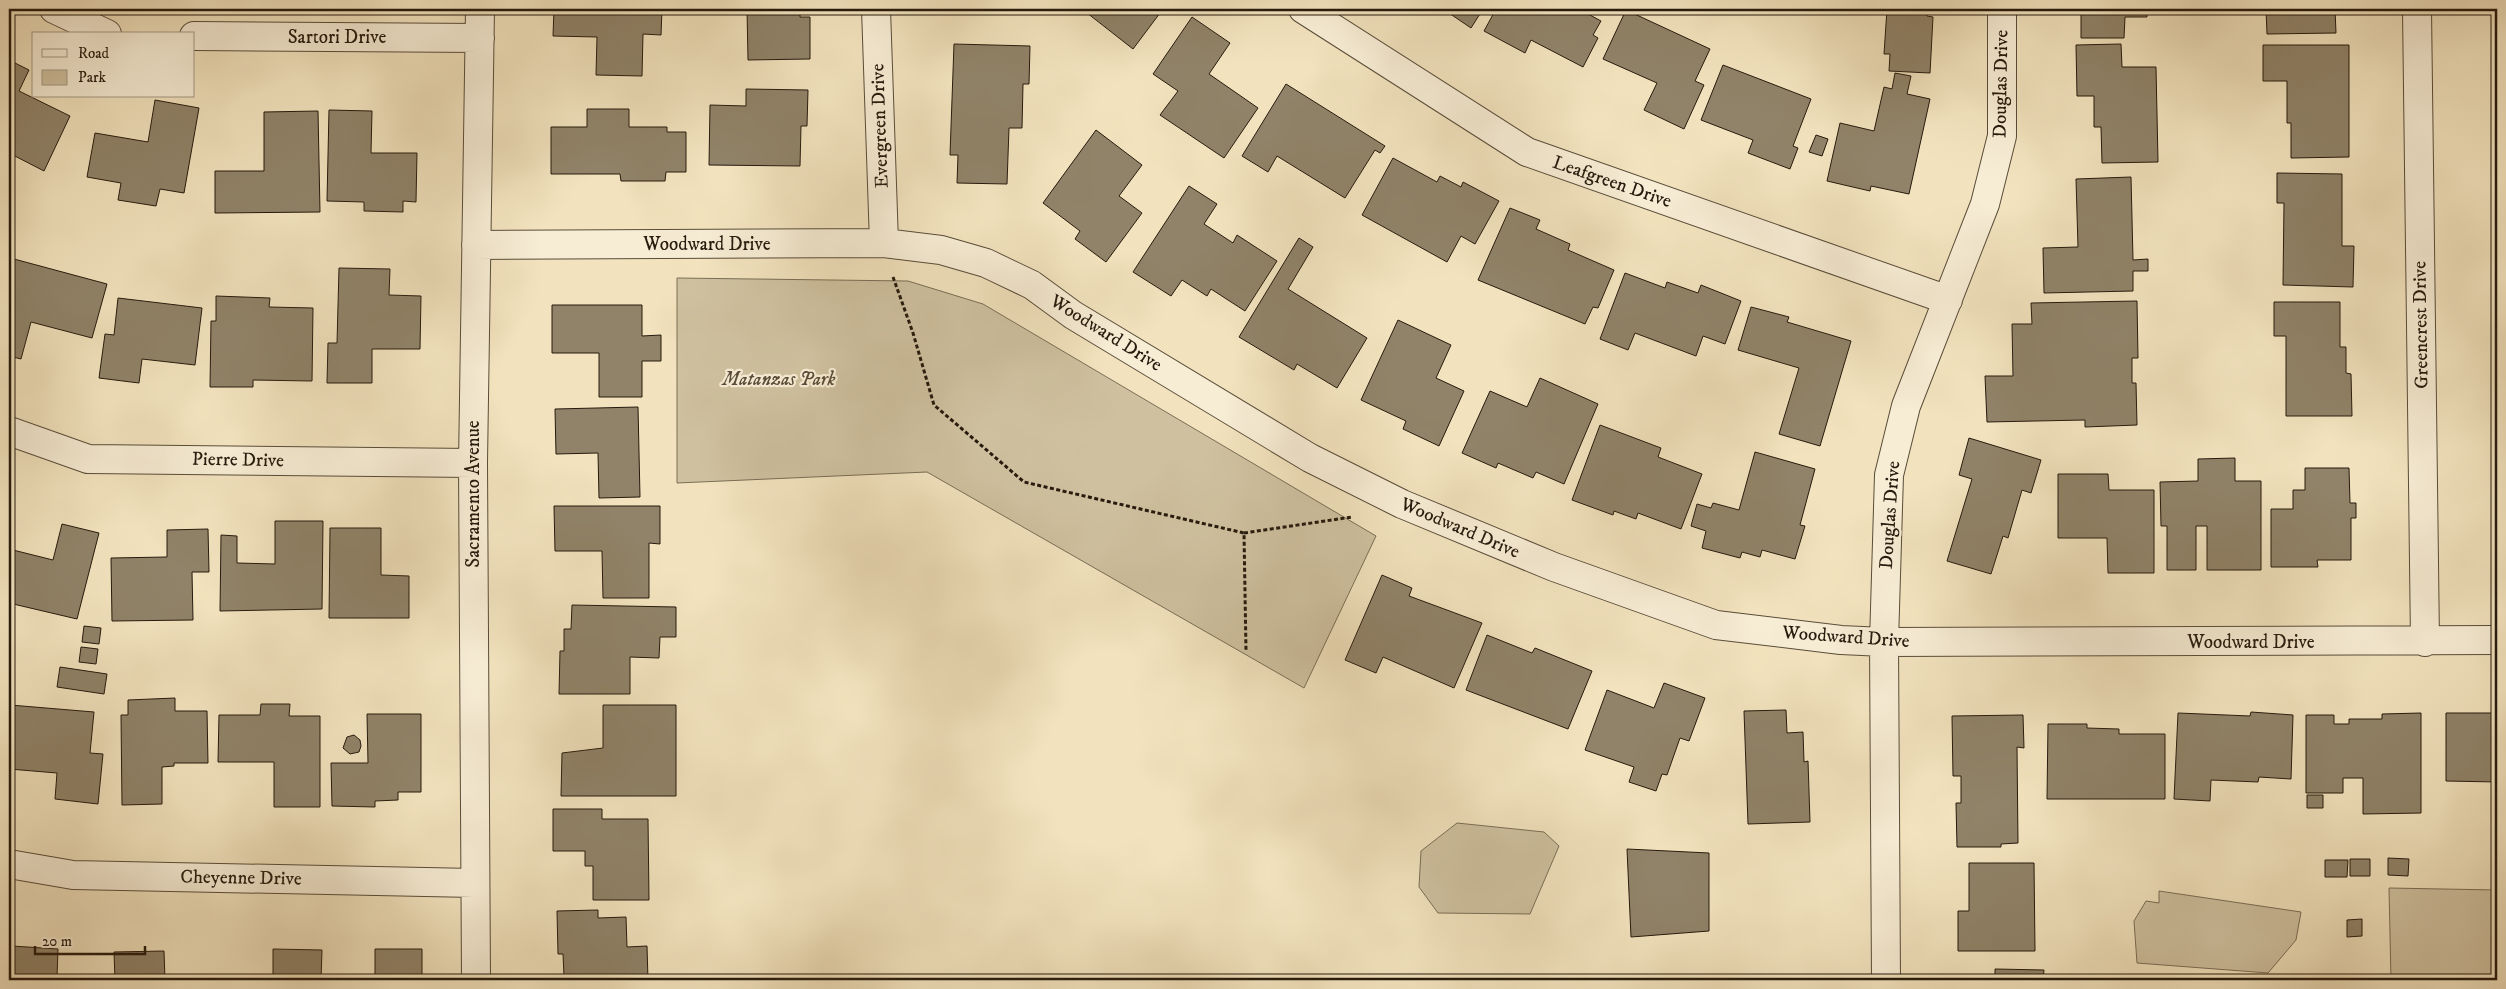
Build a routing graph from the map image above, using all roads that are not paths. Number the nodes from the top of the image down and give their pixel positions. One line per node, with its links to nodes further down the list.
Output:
1 (54, 9): 7 (street)
2 (480, 9): 9 (street, Sacramento Avenue)
3 (876, 9): 10 (street, Evergreen Drive)
4 (1303, 9): 12 (street, Leafgreen Drive)
5 (2002, 9): 12 (street, Douglas Drive)
6 (2417, 9): 17 (street, Greencrest Drive)
7 (103, 32)
8 (195, 36): 9 (street, Sartori Drive)
9 (480, 38): 11 (street, Sacramento Avenue)
10 (884, 243): 11 (street, Woodward Drive); 16 (street, Woodward Drive)
11 (476, 245): 14 (street, Sacramento Avenue)
12 (1948, 300): 16 (street, Douglas Drive)
13 (9, 431): 14 (street, Pierre Drive)
14 (473, 462): 19 (street, Sacramento Avenue)
15 (2497, 640): 17 (street, Woodward Drive)
16 (1884, 642): 17 (street, Woodward Drive); 21 (street, Douglas Drive)
17 (2424, 642)
18 (9, 864): 19 (street, Cheyenne Drive)
19 (474, 882): 20 (street, Sacramento Avenue)
20 (476, 980)
21 (1886, 980)

